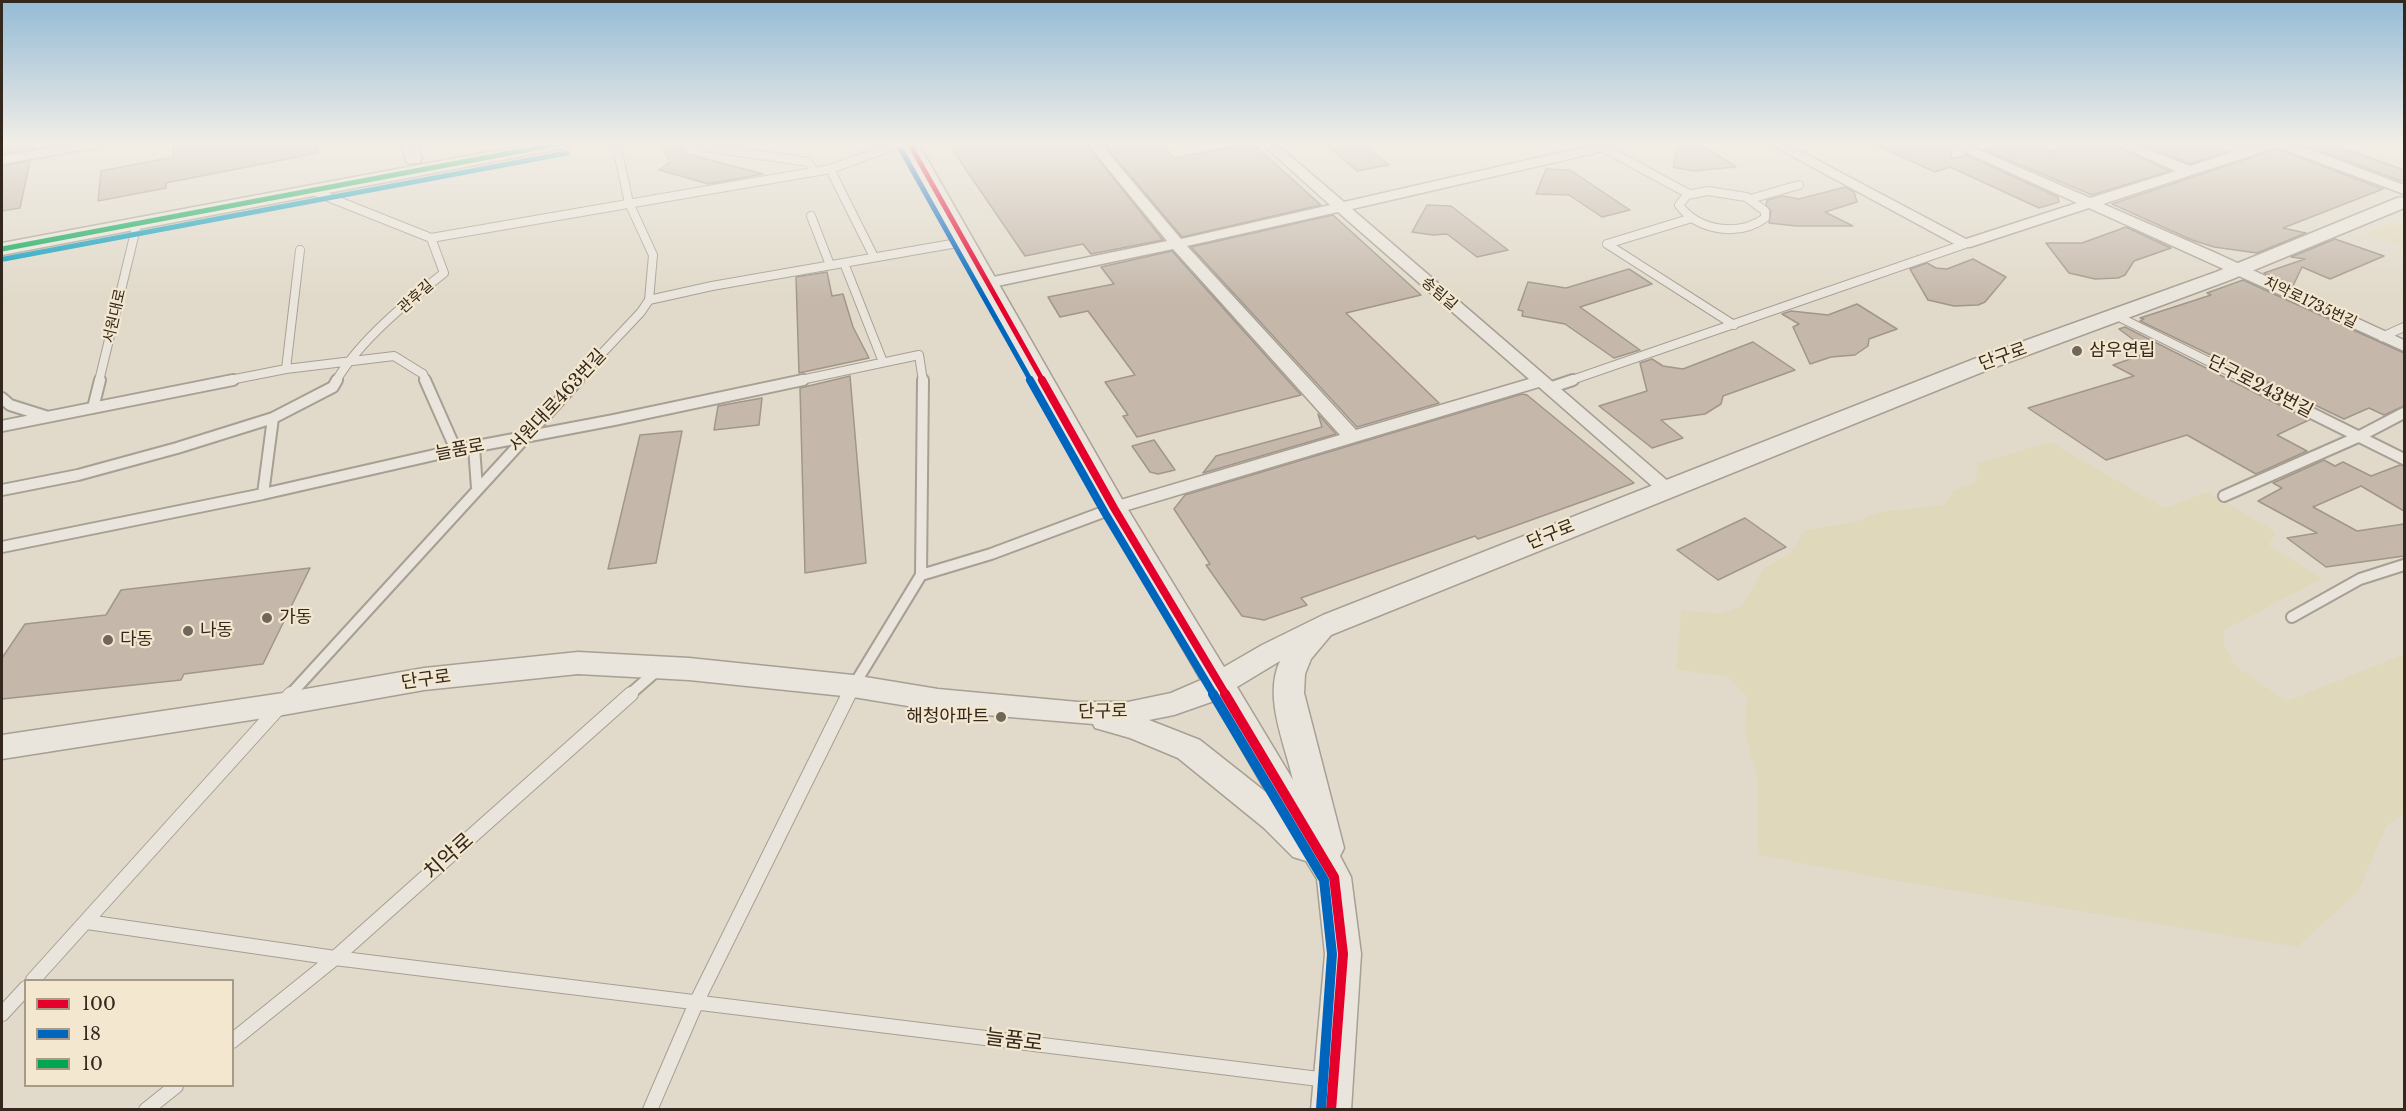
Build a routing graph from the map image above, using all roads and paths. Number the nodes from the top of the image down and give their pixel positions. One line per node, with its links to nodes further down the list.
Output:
1 (202, 195): 25 (street)
2 (292, 195): 24 (street)
3 (323, 195): 26 (lane)
4 (627, 195): 19 (lane)
5 (678, 195): 19 (lane)
6 (843, 195): 32 (lane)
7 (937, 195): 27 (street, 늘품로)
8 (1136, 195): 28 (street)
9 (1325, 195): 21 (street, 송림길)
10 (1389, 195): 21 (street)
11 (1688, 195): 23 (lane)
12 (1736, 195): 17 (lane)
13 (1765, 195): 17 (lane)
14 (1872, 195): 29 (street)
15 (2072, 195): 20 (street)
16 (2115, 195): 20 (street)
17 (1750, 199): 23 (lane)
18 (2404, 201): 35 (street, 단구로)
19 (629, 203): 26 (lane); 37 (lane)
20 (2091, 203): 29 (street); 35 (street)
21 (1338, 207): 28 (street); 46 (street, 송림길)
22 (811, 216): 34 (lane)
23 (1692, 218): 39 (lane)
24 (137, 224): 30 (street); 48 (lane, 서원대로)
25 (2, 237)
26 (431, 238): 43 (lane, 관후길)
27 (963, 242): 32 (lane); 36 (street, 늘품로)
28 (1177, 244): 36 (street); 53 (street)
29 (1965, 244): 39 (lane)
30 (2, 249)
31 (300, 249): 45 (lane)
32 (874, 257): 33 (lane)
33 (844, 263): 34 (lane); 44 (lane)
34 (830, 265): 37 (lane)
35 (2238, 270): 38 (street, 단구로); 41 (street, 치악로1735번길)
36 (988, 283): 64 (street, 늘품로)
37 (649, 300): 55 (lane, 서원대로463번길)
38 (2115, 315): 54 (lane, 단구로243번길); 60 (street, 단구로)
39 (1734, 325): 46 (lane)
40 (2404, 327): 41 (lane)
41 (2382, 337): 42 (street, 치악로1735번길)
42 (2404, 346)
43 (348, 361): 45 (lane); 51 (lane, 관후길); 57 (lane)
44 (883, 362): 55 (lane, 늘품로); 67 (lane, 늘품로)
45 (286, 369): 48 (lane)
46 (1545, 384): 53 (street); 60 (street, 송림길)
47 (2, 398): 50 (lane)
48 (93, 408): 50 (lane)
49 (2404, 413): 54 (lane)
50 (48, 417): 52 (lane)
51 (273, 418): 61 (lane, 관후길); 62 (lane)
52 (2, 426)
53 (1352, 437): 64 (street)
54 (2358, 437): 58 (lane, 단구로243번길); 63 (lane)
55 (522, 438): 56 (lane, 늘품로); 59 (lane, 서원대로463번길)
56 (474, 447): 57 (lane, 늘품로); 59 (lane)
57 (456, 450): 62 (lane, 늘품로)
58 (2404, 459)
59 (477, 489): 73 (lane, 서원대로463번길)
60 (1667, 489): 69 (street, 단구로)
61 (2, 490)
62 (262, 494): 65 (lane, 늘품로)
63 (2224, 496)
64 (1114, 508): 67 (lane); 71 (street, 늘품로)
65 (2, 547)
66 (2404, 565): 68 (lane)
67 (921, 575): 72 (lane)
68 (2292, 617)
69 (1333, 622): 71 (street, 단구로); 76 (street)
70 (660, 668): 72 (street, 단구로); 73 (street, 단구로); 78 (lane, 치악로)
71 (1219, 682): 74 (street, 단구로); 76 (street, 늘품로)
72 (853, 686): 74 (street, 단구로); 81 (lane)
73 (283, 704): 75 (street, 단구로); 77 (lane)
74 (1078, 713): 76 (street)
75 (2, 747)
76 (1334, 877): 85 (street, 늘품로)
77 (87, 922): 78 (lane, 늘품로); 79 (lane)
78 (335, 958): 81 (lane, 늘품로); 83 (lane, 치악로)
79 (35, 979)
80 (24, 990): 82 (lane)
81 (697, 1001): 85 (lane, 늘품로); 87 (lane)
82 (2, 1014)
83 (234, 1039)
84 (175, 1087): 86 (lane)
85 (1331, 1095)
86 (146, 1110)
87 (650, 1110)

